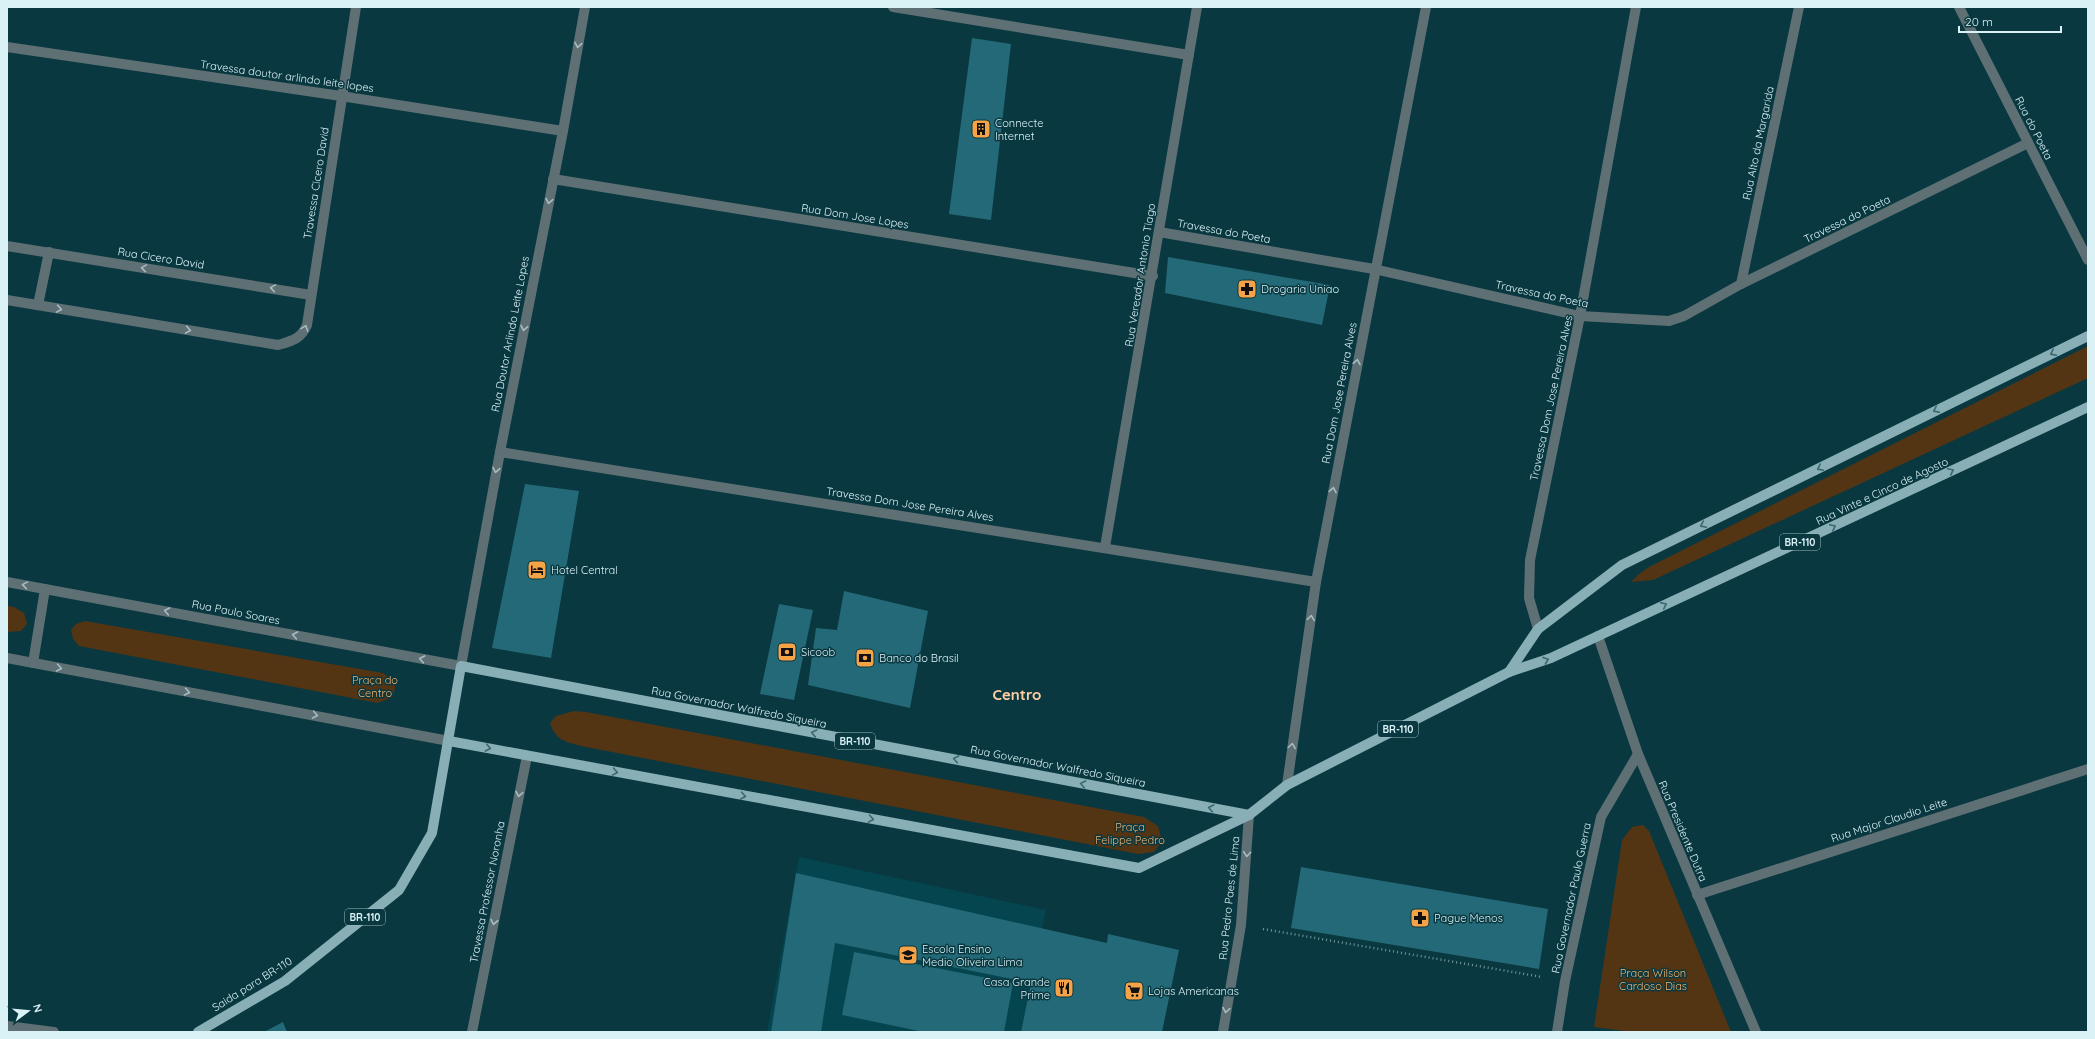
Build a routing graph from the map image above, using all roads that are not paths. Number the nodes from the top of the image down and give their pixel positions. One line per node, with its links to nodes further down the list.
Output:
1 (356, 7): 11 (street, Travessa Cicero David)
2 (585, 7): 12 (street, Rua Doutor Arlindo Leite Lopes, one-way to 12)
3 (893, 7): 10 (street)
4 (1197, 7): 10 (street, Rua Vereador Antonio Tiago)
5 (1426, 7): 19 (street, Rua Dom Jose Pereira Alves)
6 (1636, 7): 25 (street, Travessa Dom Jose Pereira Alves)
7 (1799, 7): 21 (street, Rua Alto da Margarida)
8 (1959, 7): 13 (street, Rua do Poeta)
9 (7, 47): 11 (street, Travessa doutor arlindo leite lopes)
10 (1189, 55): 15 (street, Rua Vereador Antonio Tiago)
11 (341, 96): 12 (street, Travessa doutor arlindo leite lopes); 22 (street, Travessa Cicero David)
12 (564, 131): 14 (street, Rua Doutor Arlindo Leite Lopes)
13 (2028, 143): 18 (street, Rua do Poeta); 21 (street, Travessa do Poeta)
14 (553, 179): 20 (street, Rua Dom Jose Lopes); 28 (street, Rua Doutor Arlindo Leite Lopes, one-way to 28)
15 (1159, 232): 19 (street, Travessa do Poeta); 20 (street, Rua Vereador Antonio Tiago)
16 (7, 246): 17 (street, Rua Cicero David)
17 (49, 252): 22 (street, Rua Cicero David, one-way to 17); 24 (street)
18 (2088, 260)
19 (1374, 269): 25 (street, Travessa do Poeta); 31 (street, Rua Dom Jose Pereira Alves, one-way to 19)
20 (1153, 276): 29 (street, Rua Vereador Antonio Tiago)
21 (1741, 284): 25 (street, Travessa do Poeta)
22 (311, 295): 24 (street, Travessa Cicero David, one-way to 22)
23 (7, 300): 24 (street)
24 (38, 305)
25 (1580, 316): 33 (street, Travessa Dom Jose Pereira Alves)
26 (2088, 336): 33 (main road, BR-110, one-way to 33)
27 (2088, 407): 34 (main road, Rua Vinte e Cinco de Agosto / BR-110, one-way to 27)
28 (500, 452): 29 (street, Travessa Dom Jose Pereira Alves); 37 (street, Rua Doutor Arlindo Leite Lopes, one-way to 37)
29 (1105, 547): 31 (street, Travessa Dom Jose Pereira Alves)
30 (7, 582): 32 (street, Rua Paulo Soares, one-way to 30)
31 (1316, 582): 43 (street, Rua Dom Jose Pereira Alves, one-way to 31)
32 (45, 589): 36 (street); 37 (street, Rua Paulo Soares, one-way to 32)
33 (1538, 629): 38 (main road, BR-110)
34 (1598, 636): 38 (main road, Rua Vinte e Cinco de Agosto / BR-110, one-way to 34); 40 (street, Rua Presidente Dutra)
35 (7, 658): 36 (street)
36 (33, 664): 39 (street, one-way to 39)
37 (461, 666): 39 (main road, BR-110); 44 (main road, Rua Governador Walfredo Siqueira / BR-110, one-way to 37)
38 (1509, 672): 43 (main road, BR-110)
39 (449, 741): 41 (main road, BR-110, one-way to 41); 48 (main road, Saida para BR-110 / BR-110)
40 (1638, 754): 45 (street, Rua Presidente Dutra); 51 (street, Rua Governador Paulo Guerra)
41 (527, 756): 44 (main road, Rua Pedro Paes de Lima / BR-110, one-way to 44); 49 (street, Travessa Professor Noronha, one-way to 49)
42 (2088, 769): 45 (street, Rua Major Claudio Leite)
43 (1286, 785): 44 (main road, Rua Pedro Paes de Lima / BR-110)
44 (1249, 815): 50 (street, Rua Pedro Paes de Lima, one-way to 50)
45 (1697, 895): 52 (street, Rua Presidente Dutra)
46 (7, 1026): 47 (street)
47 (54, 1032)
48 (198, 1032)
49 (472, 1032)
50 (1223, 1032)
51 (1557, 1032)
52 (1756, 1032)

